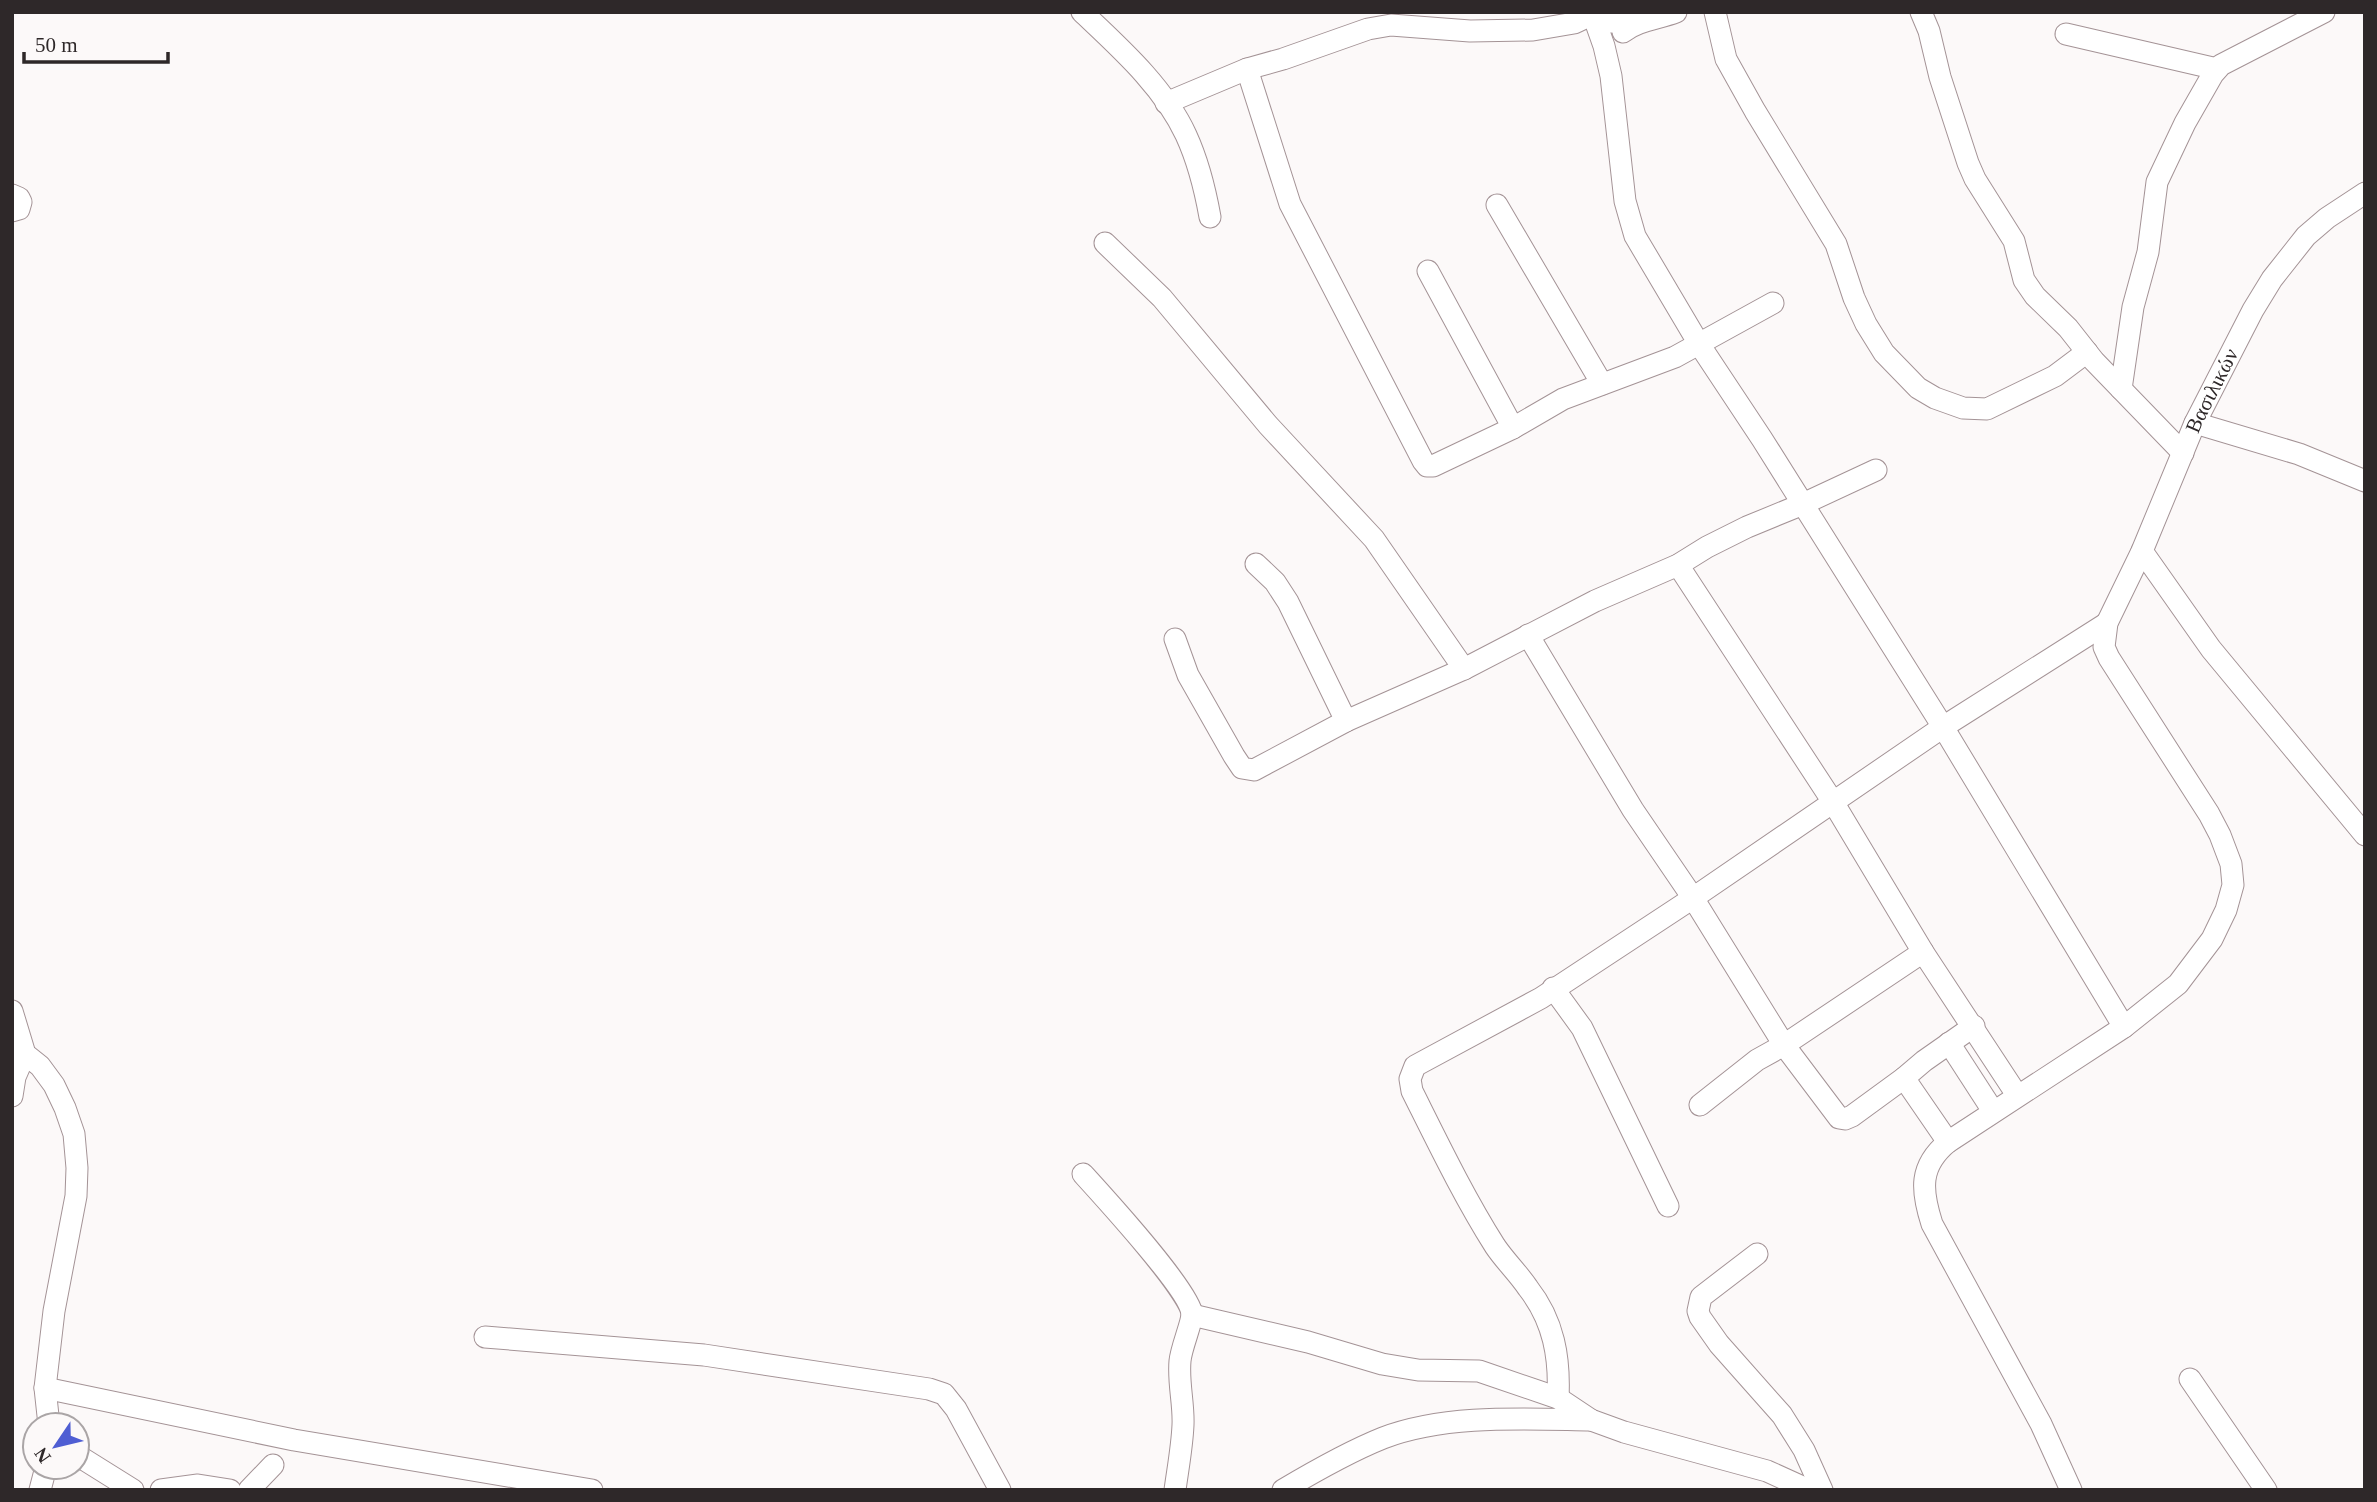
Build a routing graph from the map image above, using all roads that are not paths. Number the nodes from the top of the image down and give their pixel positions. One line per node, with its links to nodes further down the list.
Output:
1 (1082, 12): 12 (street)
2 (1676, 12): 7 (street)
3 (1715, 12): 22 (street)
4 (1921, 12): 22 (street)
5 (2324, 12): 11 (street)
6 (1592, 13): 7 (street); 9 (street); 10 (street)
7 (1634, 23): 9 (street)
8 (2066, 34): 11 (street)
9 (1604, 46): 21 (street)
10 (1247, 69): 12 (street); 26 (street)
11 (2217, 69): 24 (street)
12 (1166, 103): 17 (street)
13 (2365, 193): 25 (street, Βασιλικών)
14 (12, 195): 16 (street)
15 (1497, 205): 23 (street)
16 (12, 211)
17 (1210, 217)
18 (1105, 243): 37 (street)
19 (1428, 271): 26 (street)
20 (1773, 303): 21 (street)
21 (1699, 344): 23 (street); 30 (street)
22 (2087, 352): 24 (street)
23 (1602, 384): 26 (street)
24 (2121, 389): 27 (street)
25 (2195, 423): 27 (street, Βασιλικών); 29 (street)
26 (1513, 428)
27 (2183, 453): 31 (street, Βασιλικών)
28 (1876, 470): 30 (street)
29 (2365, 481)
30 (1803, 504): 33 (street); 39 (street)
31 (2142, 551): 34 (street, Βασιλικών); 41 (street)
32 (1256, 564): 38 (street)
33 (1678, 565): 35 (street); 40 (street)
34 (2107, 623): 39 (street); 47 (street)
35 (1528, 635): 37 (street); 42 (street)
36 (1175, 639): 38 (street)
37 (1464, 669): 38 (street)
38 (1346, 721)
39 (1943, 727): 40 (street); 47 (street)
40 (1833, 802): 42 (street); 43 (street)
41 (2365, 835)
42 (1693, 898): 44 (street); 49 (street)
43 (1923, 952): 46 (street); 49 (street)
44 (1553, 988): 58 (street); 64 (street)
45 (12, 1011): 50 (street)
46 (1974, 1026): 48 (street); 52 (street)
47 (2124, 1027): 52 (street)
48 (1949, 1043): 51 (street); 55 (street)
49 (1784, 1045): 51 (street); 54 (street)
50 (24, 1054): 53 (street); 63 (street)
51 (1904, 1078): 56 (street)
52 (2017, 1095): 55 (street)
53 (12, 1096)
54 (1700, 1105)
55 (1993, 1111): 56 (street)
56 (1948, 1142): 80 (street)
57 (1083, 1174): 60 (street)
58 (1668, 1206)
59 (1757, 1254): 79 (street)
60 (1192, 1315): 64 (street); 76 (street)
61 (485, 1337): 75 (street)
62 (2190, 1379): 81 (street)
63 (45, 1388): 65 (street); 69 (street)
64 (1558, 1398): 66 (street)
65 (47, 1411)
66 (1591, 1420): 77 (street); 78 (street)
67 (91, 1464): 70 (street)
68 (272, 1465): 73 (street)
69 (552, 1487): 74 (street)
70 (133, 1490)
71 (161, 1490): 72 (street)
72 (229, 1490)
73 (249, 1490)
74 (592, 1490)
75 (1000, 1490)
76 (1175, 1490)
77 (1283, 1490)
78 (1809, 1490)
79 (1822, 1490)
80 (2071, 1490)
81 (2266, 1490)

